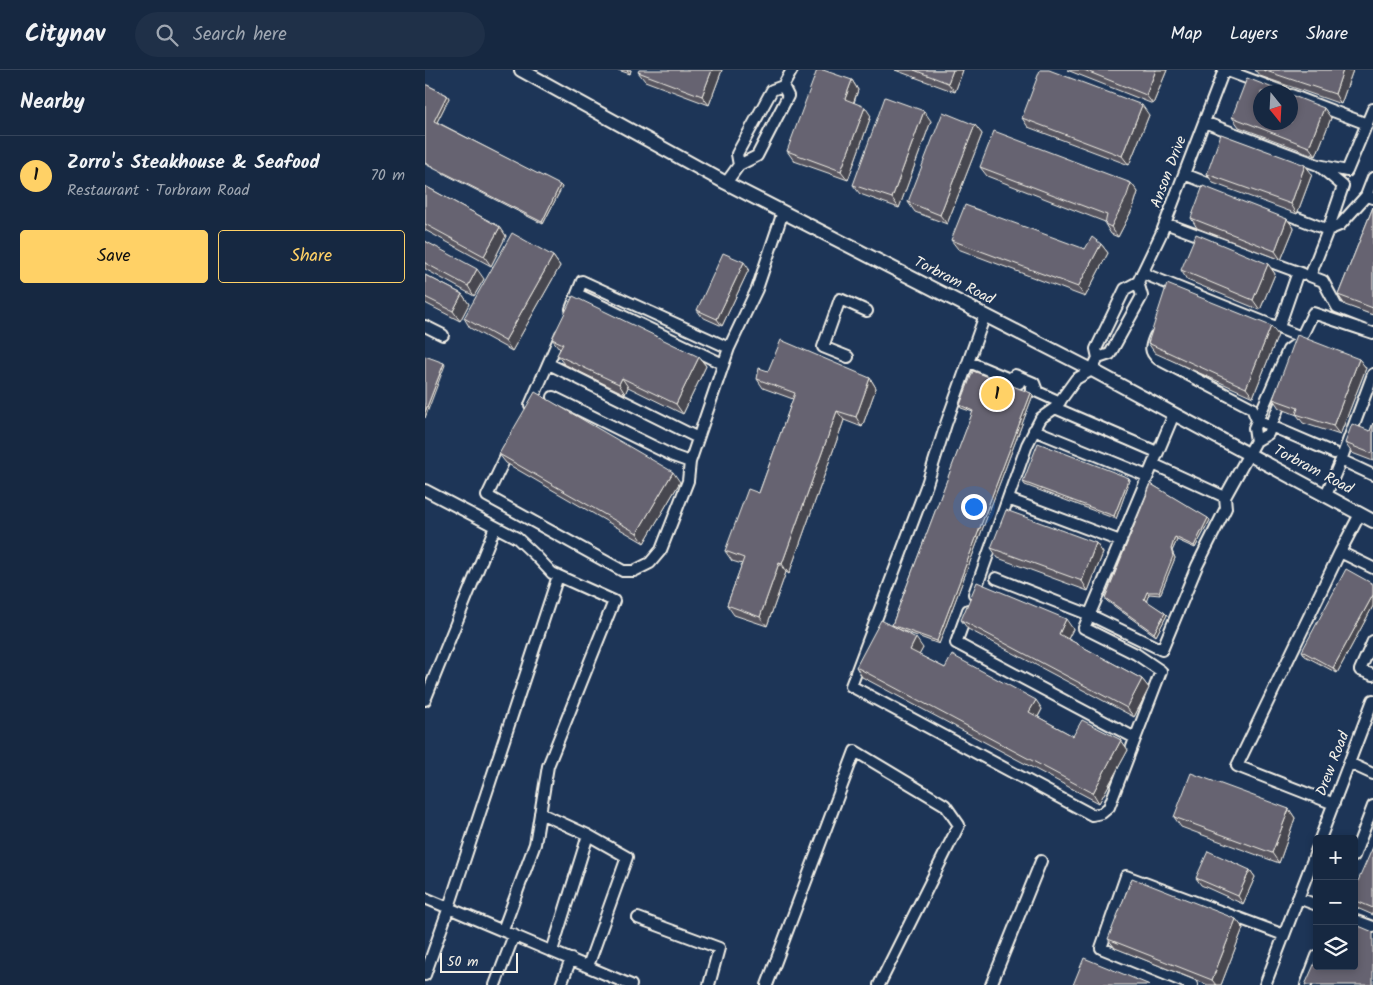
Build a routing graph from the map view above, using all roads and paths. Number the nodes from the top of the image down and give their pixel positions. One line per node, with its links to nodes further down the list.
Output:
1 (521, 70): 14 (main road, Torbram Road)
2 (792, 70): 5 (street)
3 (1224, 70): 4 (street); 8 (street, Anson Drive)
4 (1265, 85)
5 (783, 86): 10 (street); 10 (street)
6 (1298, 98): 9 (street)
7 (1373, 109): 9 (street)
8 (1204, 122): 11 (street); 12 (street, Anson Drive)
9 (1367, 124): 11 (street)
10 (739, 165): 14 (street)
11 (1318, 165): 18 (street)
12 (1184, 174): 17 (street, Anson Drive); 18 (street)
13 (1373, 178): 15 (street)
14 (727, 183): 16 (main road, Torbram Road)
15 (1369, 197): 18 (street)
16 (783, 212): 24 (main road, Torbram Road); 32 (street)
17 (1165, 223): 19 (street); 21 (street, Anson Drive)
18 (1327, 230): 20 (street)
19 (1298, 272): 20 (street); 27 (street)
20 (1310, 276): 25 (street)
21 (1140, 278): 27 (street); 34 (street, Anson Drive); 34 (street, Anson Drive)
22 (577, 294): 32 (street); 37 (street); 38 (street)
23 (867, 311): 33 (street)
24 (985, 315): 36 (street); 39 (main road, Torbram Road)
25 (1373, 321)
26 (425, 326): 30 (street)
27 (1279, 328): 31 (street)
28 (1157, 329): 48 (street)
29 (1373, 333): 31 (street)
30 (443, 335)
31 (1300, 340): 35 (street); 48 (street)
32 (729, 348): 38 (street)
33 (848, 357)
34 (1098, 358): 39 (street, Anson Drive)
35 (1297, 358)
36 (969, 362): 41 (street); 78 (street)
37 (549, 364): 47 (street); 51 (street)
38 (723, 364): 51 (street)
39 (1091, 370): 45 (street); 46 (main road, Torbram Road)
40 (1373, 374): 56 (street)
41 (1009, 379): 43 (street); 43 (street)
42 (1287, 384): 49 (street)
43 (1028, 387): 45 (street)
44 (553, 397): 57 (street)
45 (1058, 405): 50 (street); 54 (street)
46 (1174, 414): 54 (street); 55 (main road, Torbram Road)
47 (525, 415)
48 (1257, 420): 49 (street); 52 (street)
49 (1271, 426): 52 (street); 56 (street)
50 (1034, 430): 60 (street); 64 (street)
51 (699, 438): 57 (street)
52 (1256, 441): 55 (street)
53 (513, 442): 57 (street)
54 (1157, 452): 58 (street)
55 (1249, 455): 62 (main road, Torbram Road); 63 (street)
56 (1337, 456): 59 (street); 62 (street)
57 (690, 462)
58 (1153, 464): 60 (street); 63 (street)
59 (1373, 475)
60 (1147, 476): 68 (street)
61 (425, 490): 67 (street)
62 (1326, 495): 65 (main road, Torbram Road)
63 (1225, 497): 73 (street)
64 (1007, 499): 68 (street); 78 (street)
65 (1360, 514): 66 (main road, Torbram Road); 69 (street)
66 (1373, 521)
67 (495, 527): 71 (street); 76 (street)
68 (1120, 541): 73 (street)
69 (1341, 552): 70 (street); 81 (street)
70 (1373, 568)
71 (558, 576): 83 (street); 92 (street)
72 (996, 578): 73 (street)
73 (1090, 615): 78 (street)
74 (1373, 641): 75 (street)
75 (1373, 675)
76 (425, 700)
77 (1373, 700): 79 (street, Drew Road)
78 (1135, 738)
79 (1349, 762): 80 (street); 81 (street, Drew Road)
80 (1373, 774)
81 (1333, 804): 85 (street, Drew Road)
82 (1373, 806): 86 (street)
83 (540, 813): 84 (street); 96 (street)
84 (588, 835): 99 (street); 101 (street)
85 (1322, 835)
86 (1358, 845)
87 (1313, 859): 90 (street)
88 (1041, 861): 110 (street)
89 (425, 898): 92 (street)
90 (1298, 898): 91 (street); 98 (street)
91 (1313, 904)
92 (449, 907): 96 (street); 103 (street)
93 (637, 918): 107 (street)
94 (1358, 921): 95 (street)
95 (1373, 927)
96 (503, 930): 97 (street)
97 (514, 935): 99 (street); 104 (street)
98 (1284, 935): 111 (street); 112 (street)
99 (552, 951): 100 (street)
100 (571, 959): 101 (street); 105 (street)
101 (588, 966): 106 (street)
102 (1313, 967): 113 (street)
103 (425, 974)
104 (495, 985)
105 (561, 985)
106 (631, 985)
107 (709, 985)
108 (767, 985): 109 (street)
109 (879, 985)
110 (991, 985)
111 (1192, 985)
112 (1265, 985)
113 (1306, 985)

